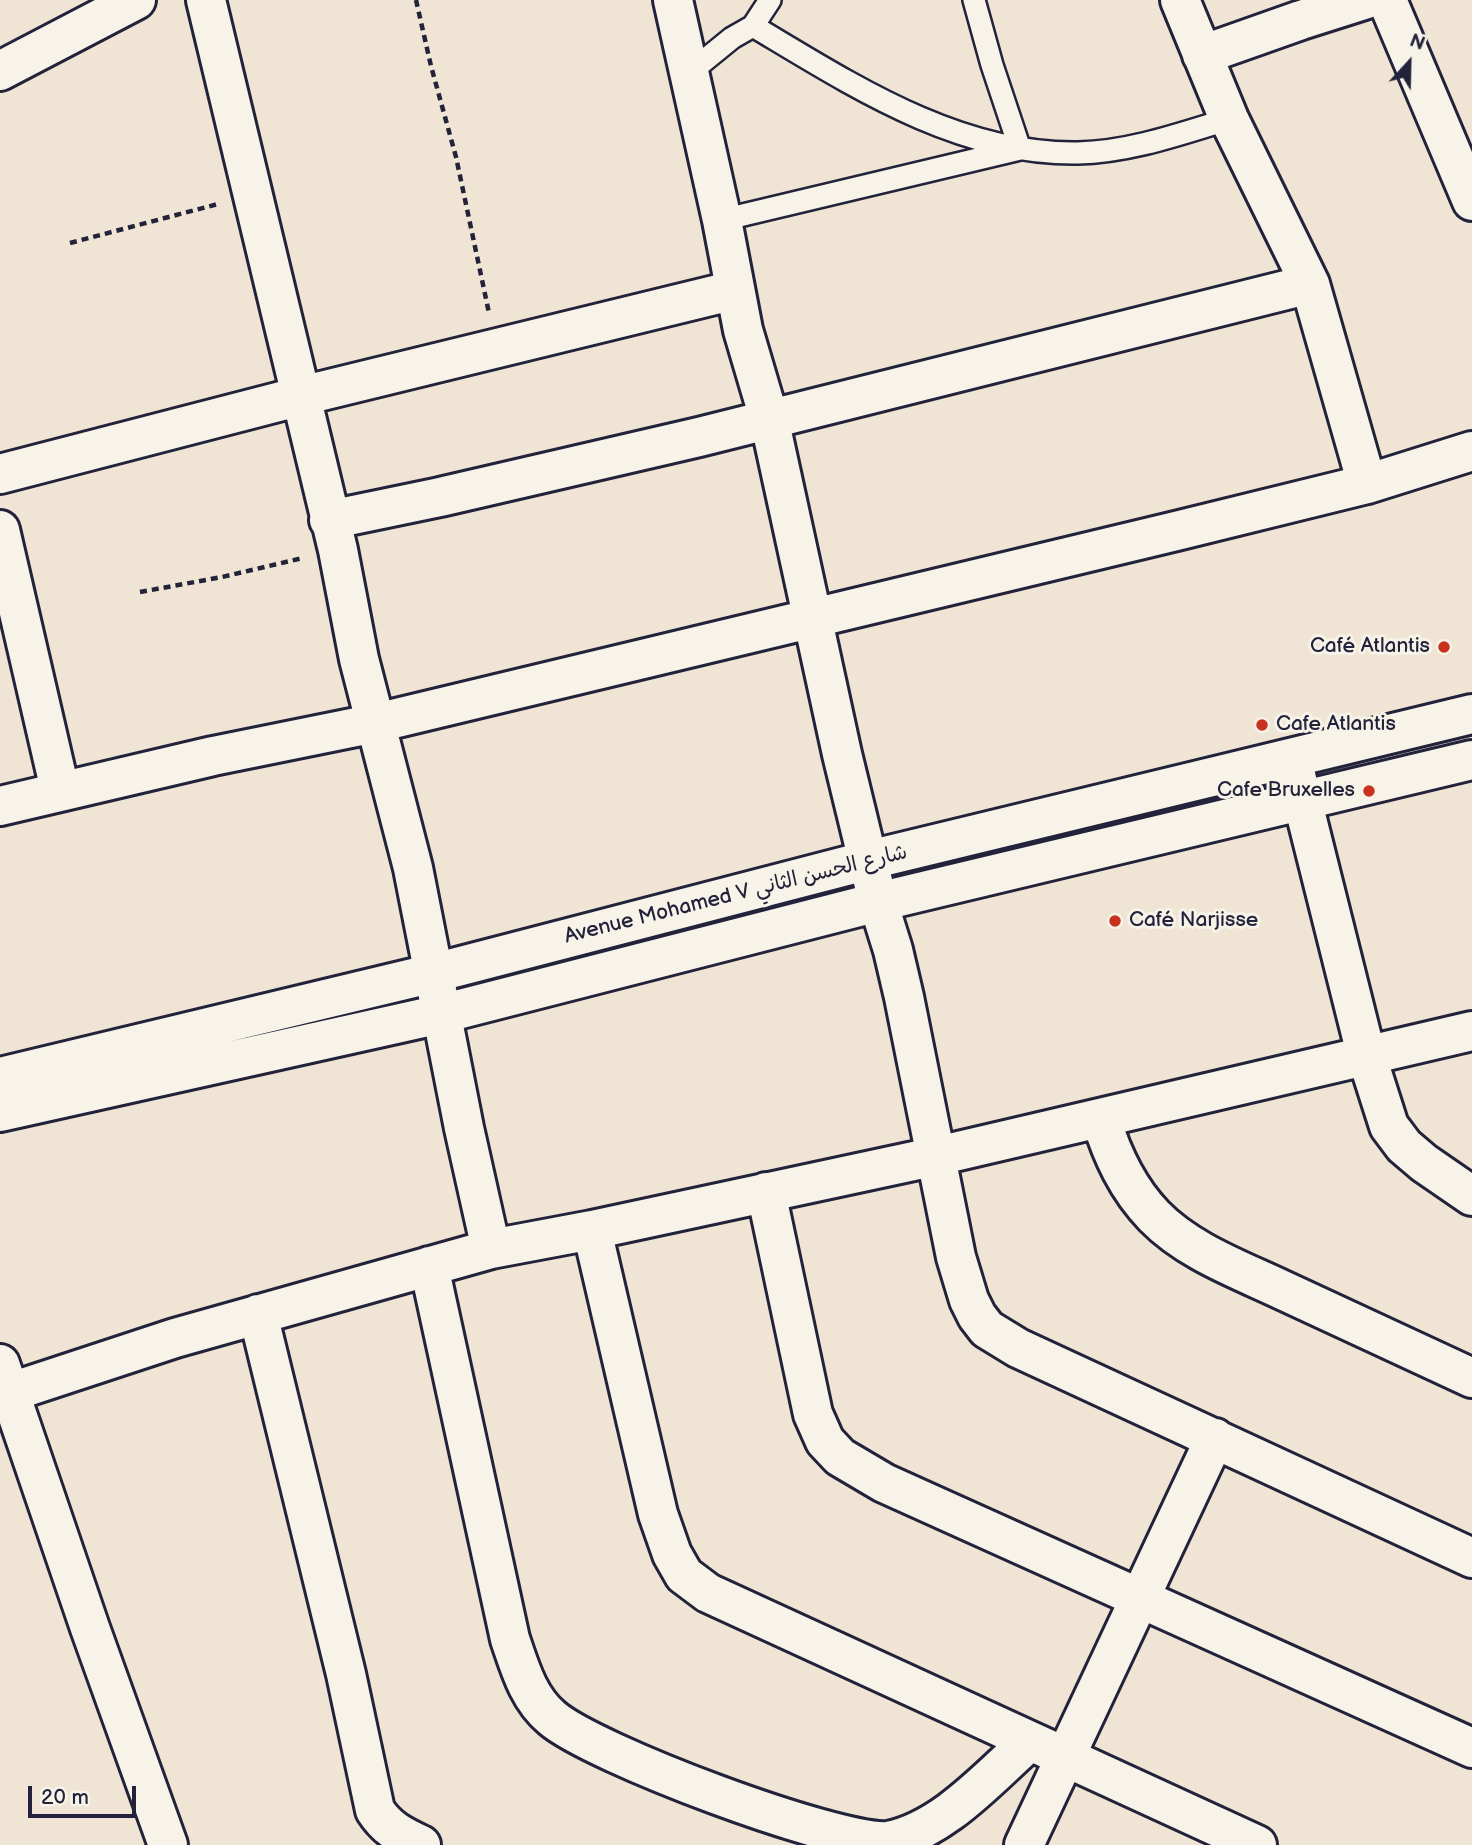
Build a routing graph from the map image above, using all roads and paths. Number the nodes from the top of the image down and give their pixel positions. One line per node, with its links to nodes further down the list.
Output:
1 (136, 0): 12 (street)
2 (206, 0): 16 (street)
3 (416, 0): 22 (path)
4 (673, 0): 13 (street)
5 (770, 0): 10 (lane)
6 (974, 0): 15 (lane)
7 (1180, 0): 11 (street)
8 (1364, 0): 11 (street)
9 (1387, 0): 17 (street)
10 (753, 26): 13 (lane); 15 (lane)
11 (1202, 55): 14 (street)
12 (0, 71)
13 (689, 73): 18 (street)
14 (1229, 119): 15 (lane); 20 (street)
15 (1020, 149): 18 (lane)
16 (254, 194): 19 (path); 23 (street)
17 (1472, 201)
18 (722, 220): 21 (street)
19 (70, 243)
20 (1310, 285): 24 (street); 27 (street)
21 (734, 290): 22 (street); 24 (street)
22 (496, 348): 23 (street)
23 (301, 396): 26 (street); 29 (street)
24 (769, 418): 29 (street); 31 (street)
25 (1472, 451): 27 (street)
26 (0, 474)
27 (1367, 484): 31 (street)
28 (0, 530): 36 (street)
29 (333, 535): 30 (path); 33 (street)
30 (140, 592)
31 (813, 618): 33 (street); 39 (street)
32 (1472, 714): 34 (street, Avenue Mohamed V شارع الحسن الثاني)
33 (376, 723): 36 (street); 41 (street)
34 (1292, 759): 37 (street); 39 (street, Avenue Mohamed V شارع الحسن الثاني)
35 (1472, 760): 37 (street, Avenue Mohamed V شارع الحسن الثاني)
36 (60, 790): 38 (street)
37 (1301, 801): 40 (street, Avenue Mohamed V شارع الحسن الثاني); 44 (street)
38 (0, 806)
39 (869, 860): 40 (street); 41 (street, Avenue Mohamed V شارع الحسن الثاني)
40 (878, 902): 42 (street, Avenue Mohamed V شارع الحسن الثاني); 48 (street)
41 (434, 973): 42 (street); 45 (street, Avenue Mohamed V شارع الحسن الثاني)
42 (442, 1014): 46 (street, Avenue Mohamed V شارع الحسن الثاني); 52 (street)
43 (1472, 1031): 44 (street)
44 (1366, 1055): 47 (street); 50 (street)
45 (0, 1077)
46 (0, 1112)
47 (1101, 1118): 48 (street); 56 (street)
48 (937, 1156): 49 (street); 57 (street)
49 (766, 1192): 51 (street); 59 (street)
50 (1472, 1196)
51 (592, 1230): 52 (street); 60 (street)
52 (491, 1249): 53 (street)
53 (429, 1266): 54 (street); 60 (street)
54 (258, 1314): 55 (street); 64 (street)
55 (5, 1378): 63 (street)
56 (1472, 1378)
57 (1215, 1438): 58 (street); 59 (street)
58 (1472, 1558)
59 (1139, 1598): 61 (street); 62 (street)
60 (1030, 1741): 62 (street)
61 (1472, 1748)
62 (1064, 1757): 65 (street); 66 (street)
63 (168, 1845)
64 (421, 1845)
65 (1024, 1845)
66 (1257, 1845)

